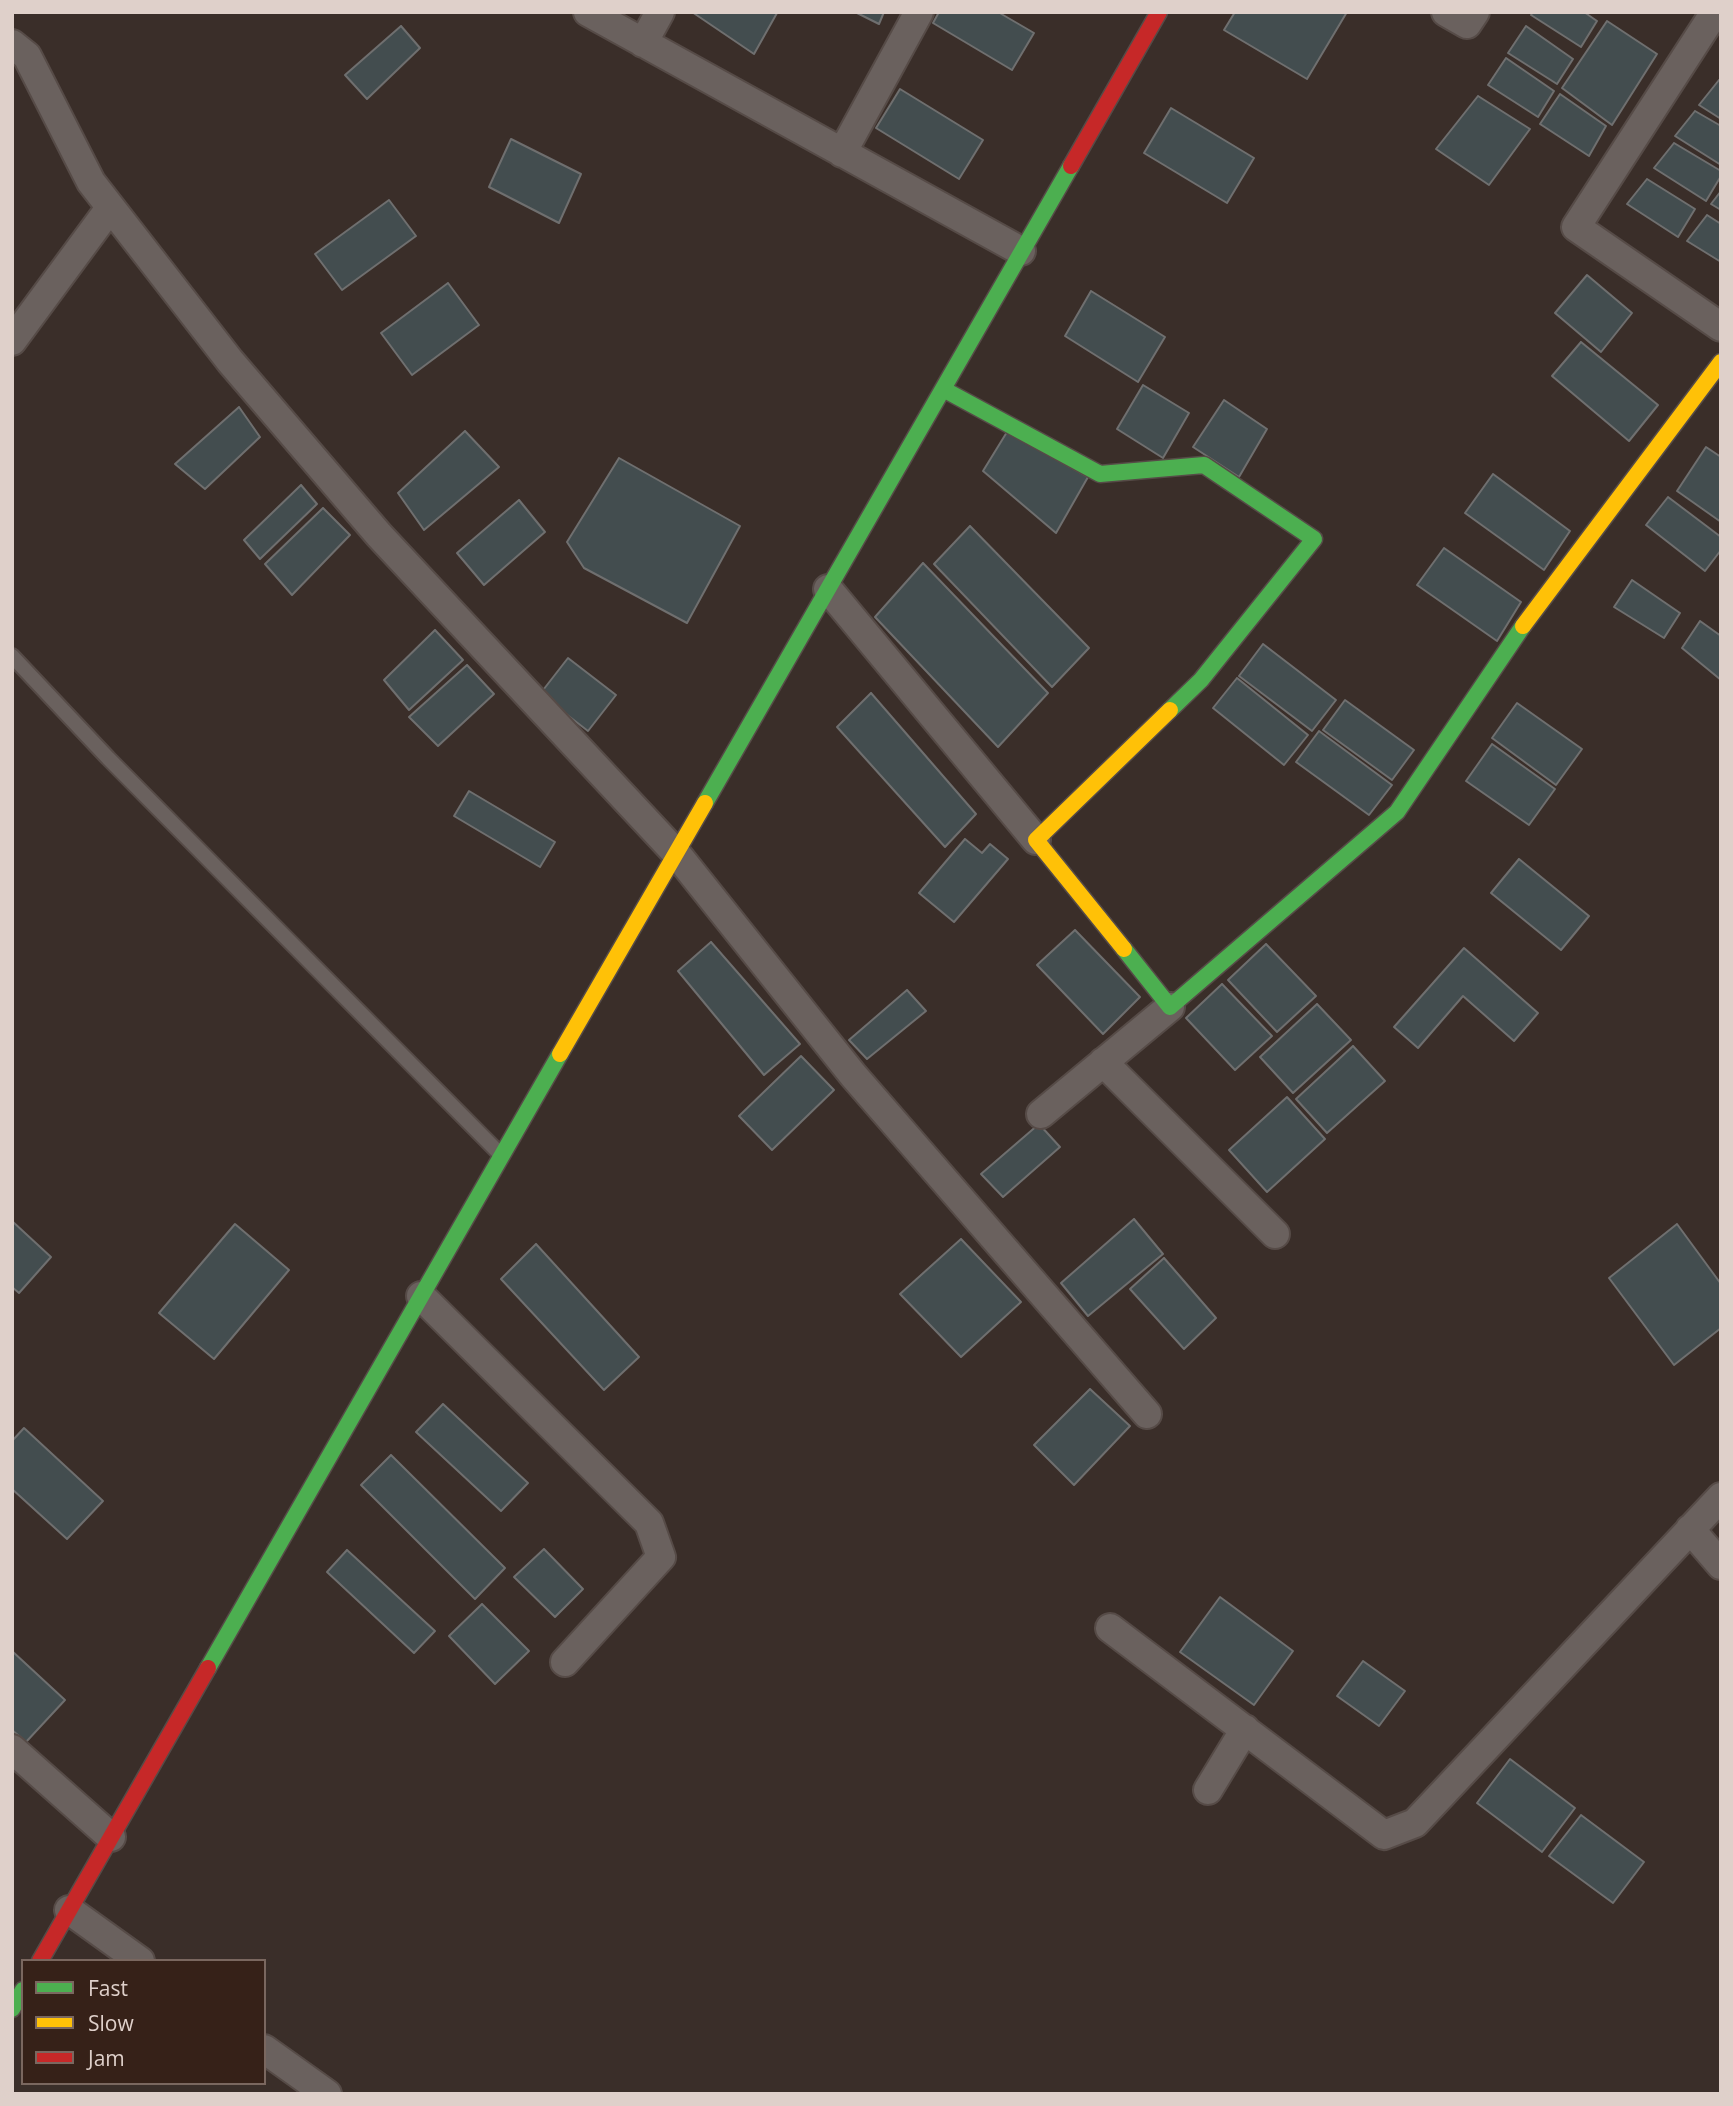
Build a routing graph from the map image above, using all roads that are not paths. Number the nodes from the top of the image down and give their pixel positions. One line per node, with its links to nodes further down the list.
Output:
1 (588, 12): 8 (street)
2 (660, 12): 8 (street)
3 (919, 12): 10 (street)
4 (1159, 12): 12 (main road)
5 (1446, 12): 6 (street)
6 (1475, 12)
7 (1715, 12): 13 (street)
8 (643, 43): 10 (street)
9 (12, 44): 11 (street)
10 (842, 153): 12 (street)
11 (110, 208): 14 (street); 20 (street)
12 (1021, 251): 16 (main road)
13 (1721, 327)
14 (12, 341)
15 (1721, 362): 21 (main road)
16 (943, 389): 17 (main road); 19 (main road)
17 (828, 589): 19 (street); 20 (main road)
18 (12, 656): 24 (lane)
19 (1036, 839): 21 (main road)
20 (676, 853): 24 (main road); 27 (street)
21 (1170, 1007): 22 (street)
22 (1103, 1062): 23 (street); 25 (street)
23 (1041, 1114)
24 (502, 1156): 26 (main road)
25 (1275, 1234)
26 (421, 1296): 32 (street); 36 (main road)
27 (1147, 1414)
28 (1721, 1497): 29 (street)
29 (1690, 1529): 30 (street); 33 (street)
30 (1721, 1564)
31 (1110, 1628): 33 (street)
32 (565, 1662)
33 (1245, 1729): 35 (street)
34 (12, 1749): 36 (street)
35 (1208, 1790)
36 (111, 1836): 37 (main road)
37 (69, 1910): 38 (main road); 39 (street)
38 (41, 1959)
39 (136, 1959)
40 (266, 2050): 41 (street)
41 (327, 2094)

